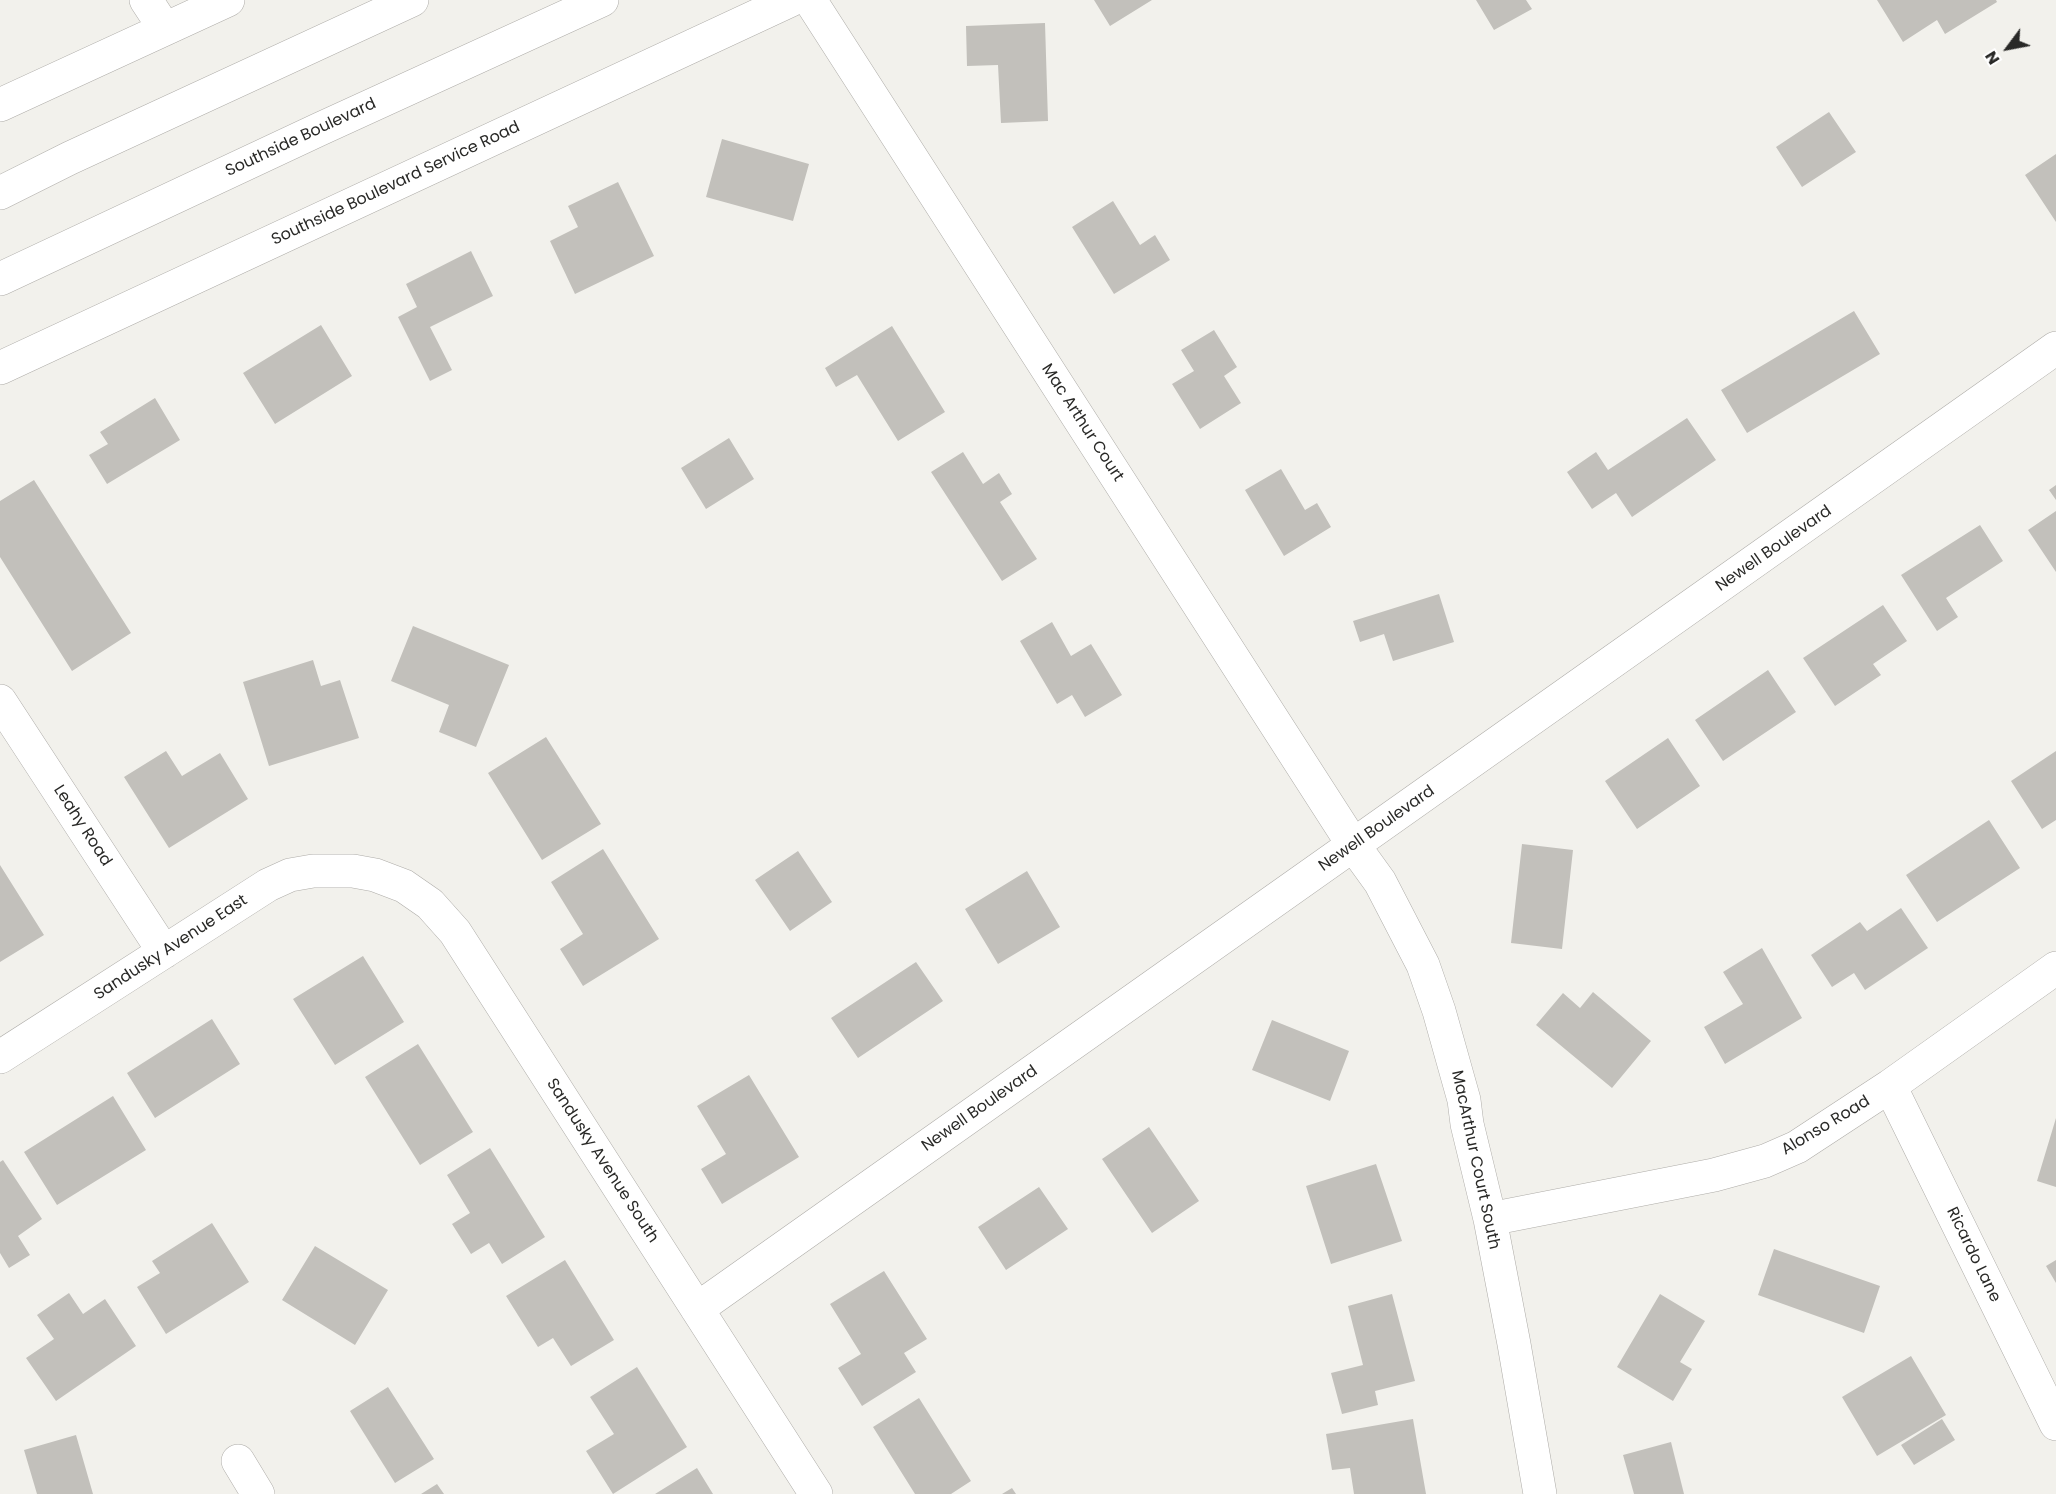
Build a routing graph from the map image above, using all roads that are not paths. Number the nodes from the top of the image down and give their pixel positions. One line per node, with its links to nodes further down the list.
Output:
1 (146, 0): 7 (main road)
2 (228, 0): 7 (main road)
3 (412, 0): 9 (main road)
4 (602, 0): 10 (main road, Southside Boulevard)
5 (792, 0): 12 (main road, Southside Boulevard Service Road)
6 (810, 0): 14 (main road, Mac Arthur Court)
7 (165, 29): 8 (main road)
8 (0, 105)
9 (0, 193)
10 (0, 279)
11 (2056, 348): 14 (main road, Newell Boulevard)
12 (0, 368)
13 (0, 701): 16 (main road, Leahy Road)
14 (1354, 846): 20 (main road, MacArthur Court South); 21 (main road, Newell Boulevard)
15 (353, 871): 16 (main road, Sandusky Avenue East); 21 (main road, Sandusky Avenue South)
16 (164, 952): 18 (main road, Sandusky Avenue East)
17 (2056, 968): 19 (main road, Alonso Road)
18 (0, 1057)
19 (1890, 1086): 20 (main road, Alonso Road); 22 (main road, Ricardo Lane)
20 (1490, 1219): 26 (main road, MacArthur Court South)
21 (697, 1309): 25 (main road, Sandusky Avenue South)
22 (2056, 1424)
23 (237, 1461): 24 (main road)
24 (258, 1494)
25 (816, 1494)
26 (1540, 1494)

